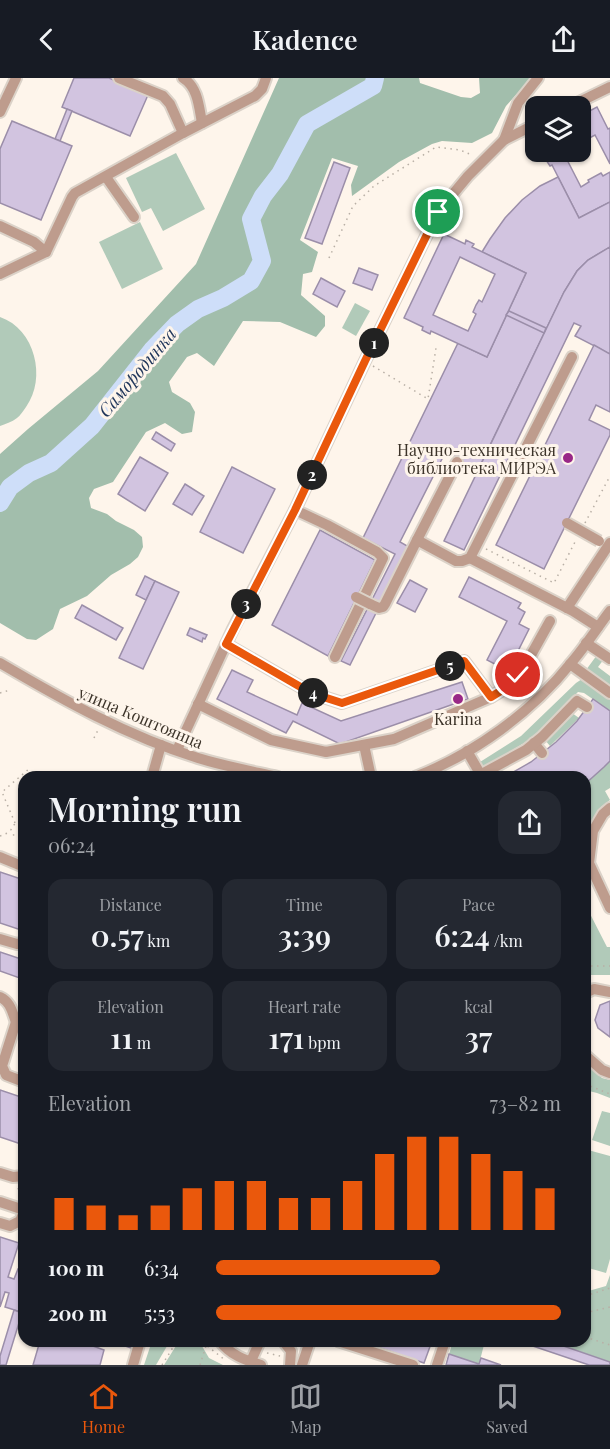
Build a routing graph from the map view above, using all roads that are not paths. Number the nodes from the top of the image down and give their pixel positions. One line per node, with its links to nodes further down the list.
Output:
1 (16, 78): 8 (street)
2 (119, 78): 11 (street)
3 (183, 78): 9 (street)
4 (266, 78): 9 (street)
5 (538, 78): 12 (street)
6 (610, 87): 7 (street)
7 (591, 96)
8 (0, 112)
9 (202, 123): 11 (street)
10 (525, 130): 12 (street)
11 (183, 133): 13 (street)
12 (504, 140): 20 (street)
13 (106, 177): 14 (street); 16 (street)
14 (134, 217)
15 (0, 226): 16 (street)
16 (46, 252): 17 (street)
17 (0, 274)
18 (572, 357): 24 (street)
19 (457, 462): 22 (street)
20 (295, 510): 30 (street); 32 (street)
21 (567, 522): 23 (street, bridge)
22 (417, 540): 24 (street); 25 (street, bridge)
23 (606, 543): 26 (street)
24 (470, 558): 26 (street)
25 (356, 597)
26 (567, 608): 29 (street)
27 (610, 611): 29 (street)
28 (550, 621): 37 (street)
29 (598, 627): 31 (street)
30 (226, 644): 37 (street); 38 (street)
31 (586, 644): 33 (street); 35 (street)
32 (335, 657)
33 (610, 658)
34 (0, 663): 41 (street, улица Коштоянца)
35 (570, 664): 36 (street); 44 (street)
36 (610, 693)
37 (491, 697): 42 (street)
38 (198, 704): 42 (street); 43 (street)
39 (587, 707): 40 (street)
40 (534, 743): 45 (street); 51 (street)
41 (161, 744): 43 (street, улица Коштоянца); 46 (street)
42 (364, 745): 48 (street)
43 (177, 750): 47 (street, улица Коштоянца)
44 (467, 751): 49 (street); 50 (street)
45 (542, 753)
46 (154, 771)
47 (253, 771)
48 (370, 771)
49 (428, 771)
50 (478, 771)
51 (489, 771)
52 (610, 808): 53 (street)
53 (591, 842)
54 (0, 857): 55 (street)
55 (18, 864)
56 (591, 872): 57 (street)
57 (610, 908)
58 (0, 939): 59 (street)
59 (18, 944)
60 (591, 990): 61 (street)
61 (610, 992)
62 (0, 998): 63 (street)
63 (18, 1020)
64 (18, 1028): 66 (street)
65 (591, 1060): 67 (street)
66 (1, 1066): 68 (street)
67 (610, 1073)
68 (18, 1080)
69 (0, 1173): 70 (street)
70 (18, 1176)
71 (0, 1202): 72 (street)
72 (18, 1209)
73 (18, 1222): 74 (street)
74 (0, 1223)
75 (138, 1347): 84 (street)
76 (225, 1347): 83 (street)
77 (258, 1347): 83 (street)
78 (288, 1347): 82 (street)
79 (308, 1347): 85 (street)
80 (357, 1347): 86 (street)
81 (442, 1347): 87 (street)
82 (290, 1362)
83 (258, 1364)
84 (133, 1365)
85 (303, 1365)
86 (413, 1365)
87 (437, 1365)

